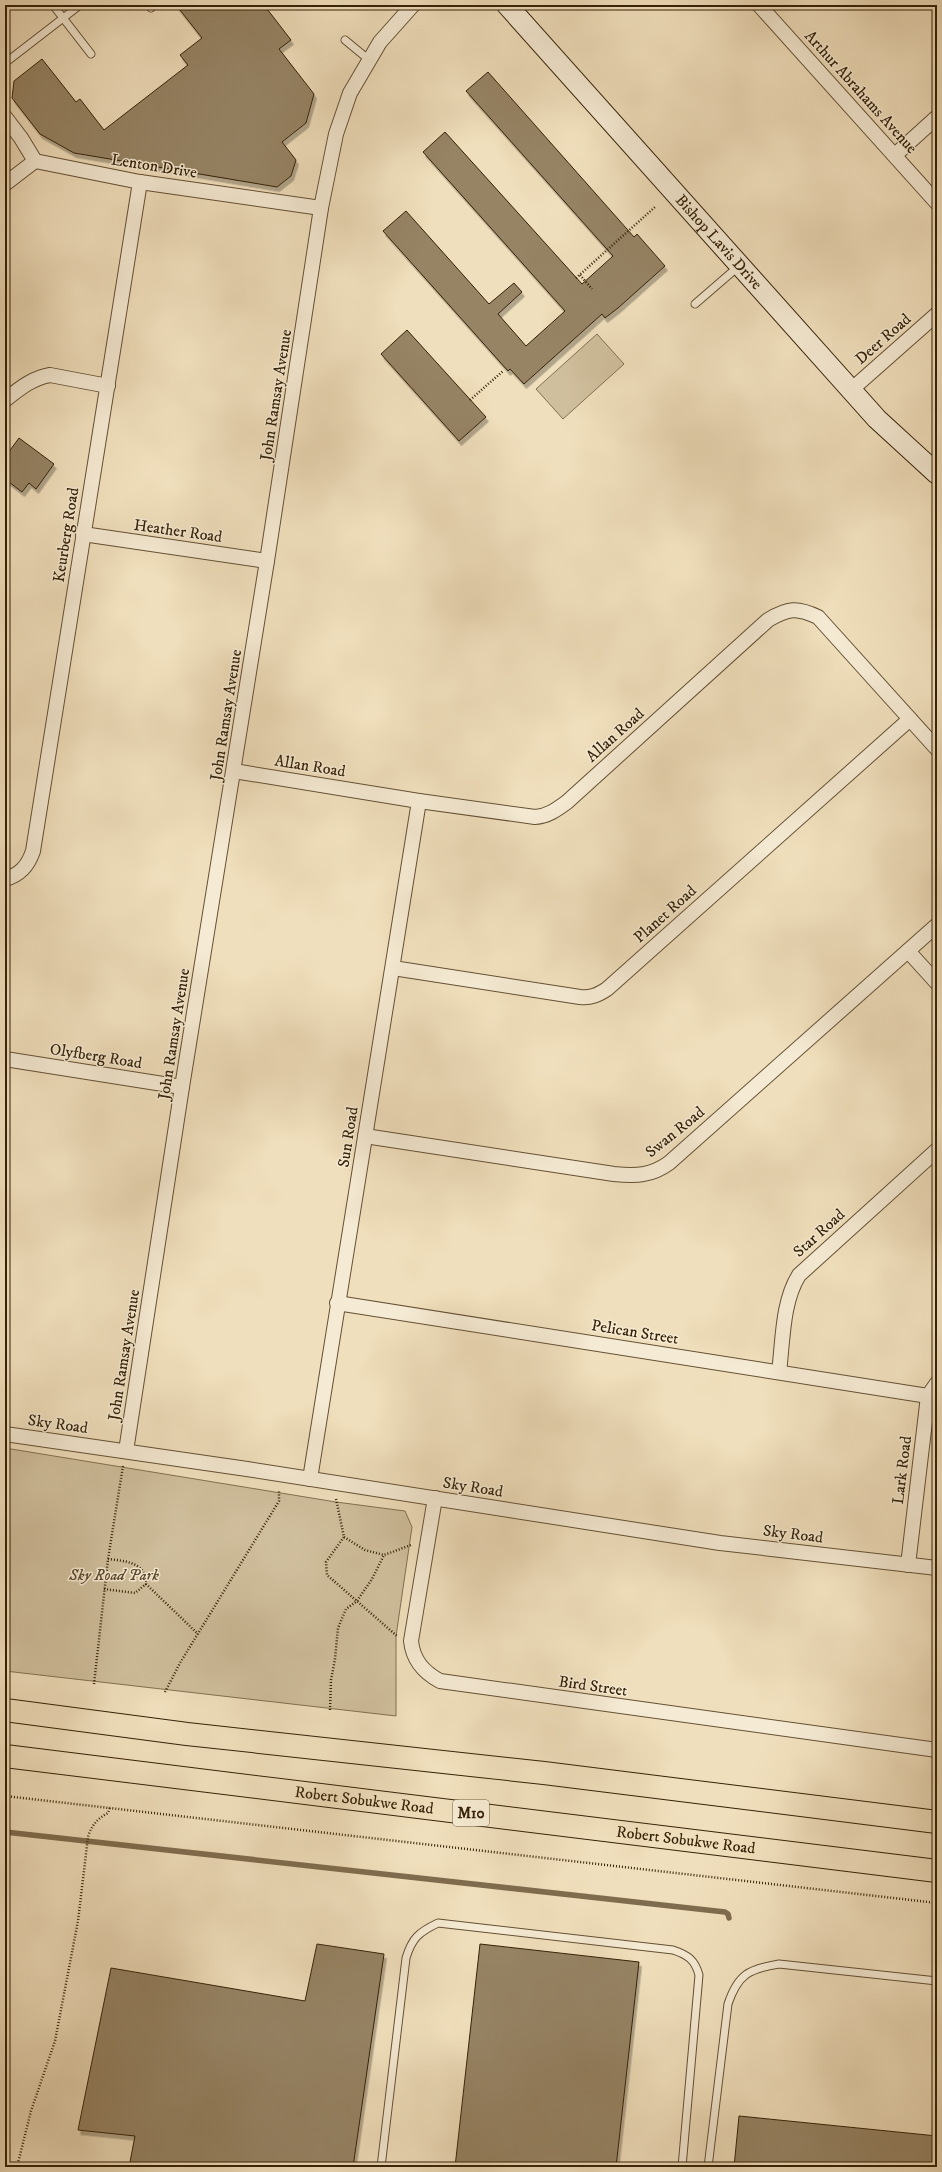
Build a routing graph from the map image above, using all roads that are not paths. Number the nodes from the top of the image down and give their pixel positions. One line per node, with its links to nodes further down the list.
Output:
1 (53, 5): 6 (lane)
2 (80, 5): 6 (lane)
3 (413, 5): 9 (street, John Ramsay Avenue)
4 (507, 5): 19 (street, Bishop Lavis Drive)
5 (759, 5): 13 (street, Arthur Abrahams Avenue)
6 (63, 18): 8 (lane); 10 (lane)
7 (345, 40): 9 (lane)
8 (91, 54)
9 (368, 59): 18 (street, John Ramsay Avenue)
10 (5, 63)
11 (5, 117): 14 (street)
12 (937, 117): 13 (street)
13 (895, 155): 17 (street, Arthur Abrahams Avenue)
14 (35, 161): 15 (street, Lenton Drive); 16 (street)
15 (140, 182): 18 (street, Lenton Drive); 22 (street, Keurberg Road)
16 (5, 184)
17 (937, 203)
18 (321, 208): 27 (street, John Ramsay Avenue)
19 (739, 265): 20 (lane); 23 (street, Bishop Lavis Drive)
20 (695, 304)
21 (937, 314): 23 (street, Deer Road)
22 (108, 386): 24 (street); 26 (street, Keurberg Road)
23 (851, 390): 25 (street, Bishop Lavis Drive)
24 (5, 400)
25 (937, 474)
26 (83, 534): 27 (street, Heather Road); 32 (street, Keurberg Road)
27 (268, 561): 30 (street, John Ramsay Avenue)
28 (910, 719): 29 (street, Allan Road); 31 (street, Allan Road); 35 (street, Planet Road)
29 (937, 749)
30 (234, 771): 31 (street, Allan Road); 38 (street, John Ramsay Avenue)
31 (419, 801): 35 (street, Sun Road)
32 (5, 879)
33 (937, 925): 34 (street, Swan Road)
34 (908, 951): 36 (street); 39 (street, Swan Road)
35 (393, 968): 39 (street, Sun Road)
36 (937, 983)
37 (5, 1059): 38 (street, Olyfberg Road)
38 (182, 1087): 46 (street, John Ramsay Avenue)
39 (365, 1136): 41 (street, Sun Road)
40 (937, 1150): 42 (street, Star Road)
41 (337, 1303): 42 (street, Pelican Street); 47 (street, Sun Road)
42 (779, 1372): 44 (street, Pelican Street)
43 (937, 1383): 44 (street, Lark Road)
44 (928, 1396): 49 (street, Lark Road)
45 (5, 1434): 46 (street, Sky Road)
46 (125, 1457): 47 (street, Sky Road)
47 (310, 1479): 48 (street, Sky Road)
48 (435, 1498): 49 (street, Sky Road); 52 (street, Bird Street)
49 (908, 1565): 50 (street, Sky Road)
50 (937, 1568)
51 (5, 1710): 54 (main road)
52 (937, 1750)
53 (5, 1756): 55 (main road, Robert Sobukwe Road / M10)
54 (937, 1822)
55 (937, 1871)
56 (937, 1981): 59 (lane)
57 (381, 2167): 58 (lane)
58 (682, 2167)
59 (708, 2167)

